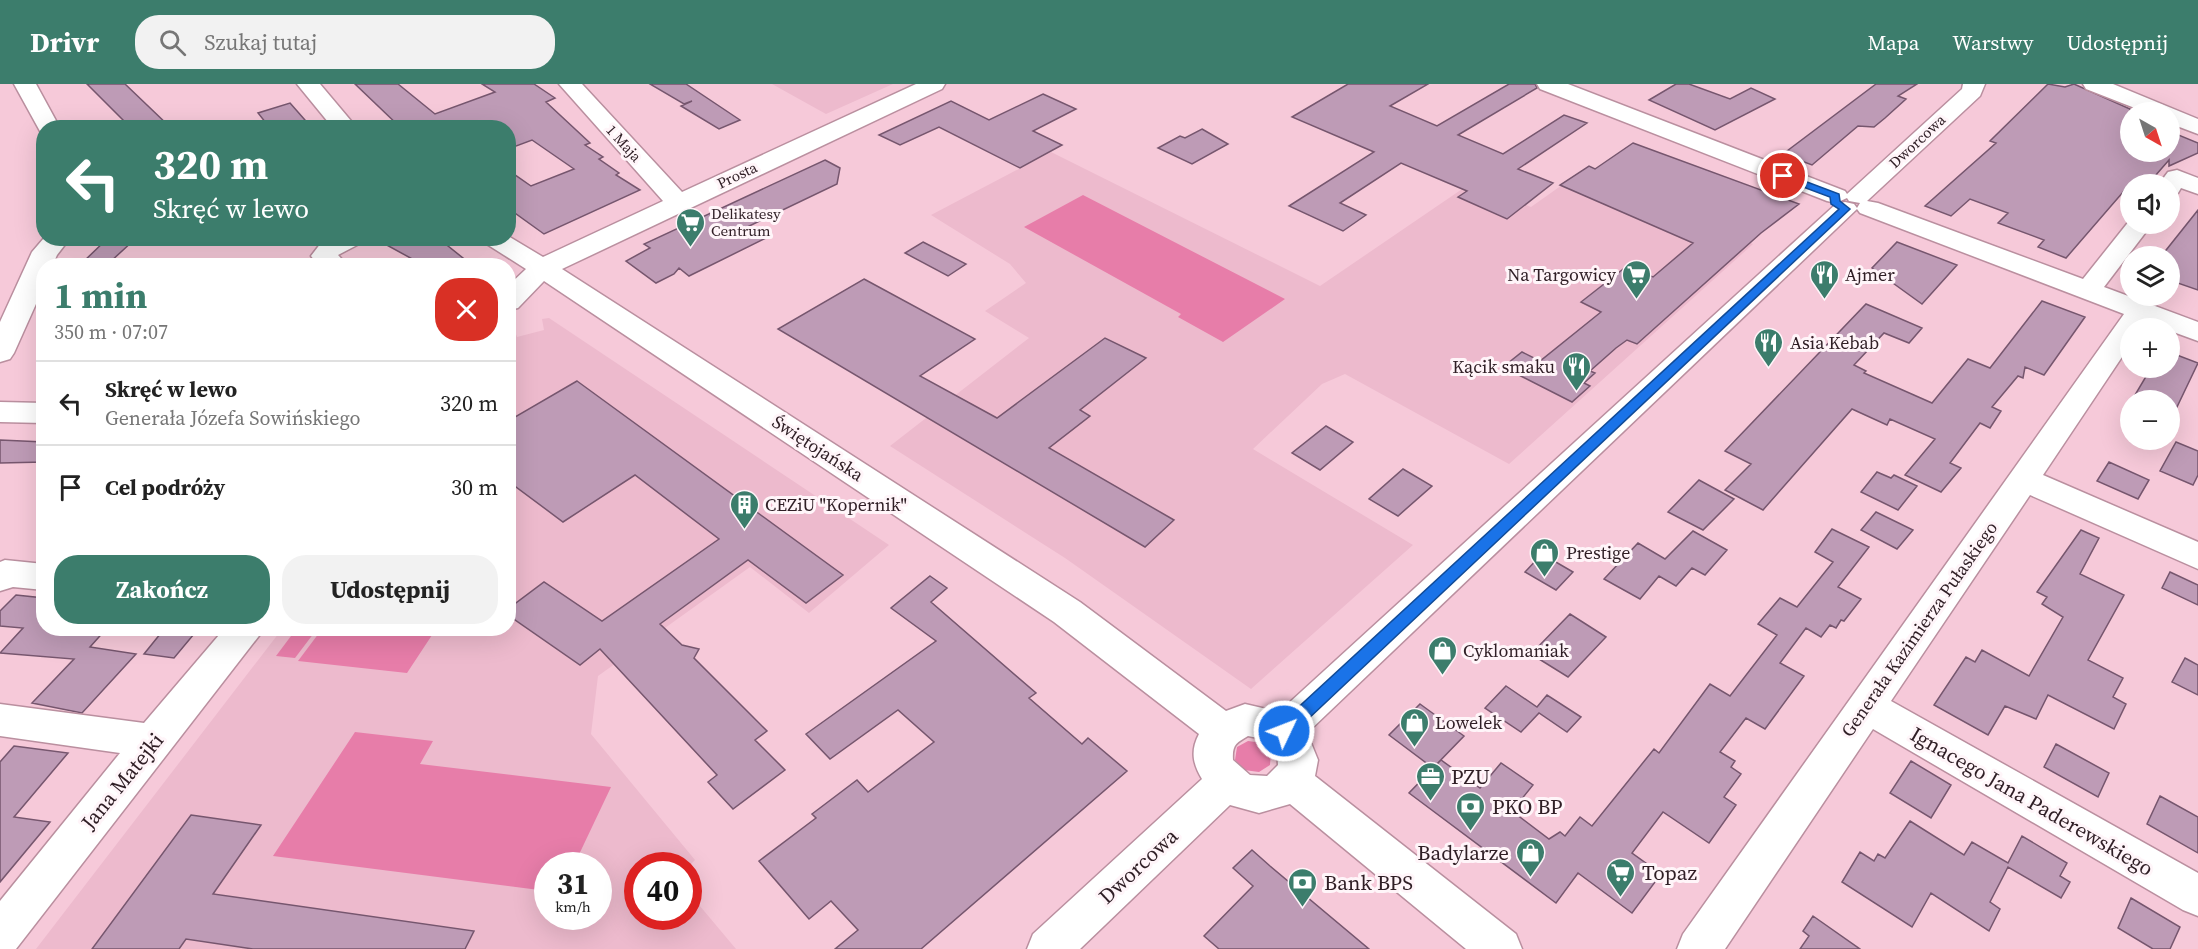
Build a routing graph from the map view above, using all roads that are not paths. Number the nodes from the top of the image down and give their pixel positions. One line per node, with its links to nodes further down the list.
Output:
1 (25, 84): 9 (street)
2 (308, 84): 10 (street)
3 (570, 84): 15 (street, 1 Maja)
4 (934, 84): 15 (street, Prosta)
5 (1548, 84): 16 (street)
6 (1974, 84): 16 (street, Dworcowa)
7 (2094, 84): 8 (street)
8 (2138, 102)
9 (45, 120)
10 (339, 120)
11 (2180, 120): 12 (street)
12 (2198, 127)
13 (2180, 178): 14 (street)
14 (2198, 187)
15 (678, 202): 21 (street, Prosta)
16 (1852, 202): 23 (street); 38 (street, Dworcowa)
17 (2132, 234): 23 (street)
18 (334, 246): 20 (street)
19 (506, 246): 21 (street, Świętojańska)
20 (326, 258)
21 (541, 269): 24 (street); 37 (street, Świętojańska)
22 (36, 272): 27 (street)
23 (2088, 290): 25 (street)
24 (516, 294)
25 (2140, 310): 26 (street); 30 (street, Generała Kazimierza Pułaskiego)
26 (2198, 332)
27 (0, 354)
28 (0, 412): 29 (street)
29 (36, 413)
30 (2024, 479): 31 (street); 35 (street, Generała Kazimierza Pułaskiego)
31 (2198, 555)
32 (3, 575): 33 (street)
33 (36, 577)
34 (240, 636): 39 (street, Jana Matejki)
35 (1866, 706): 42 (street, Ignacego Jana Paderewskiego); 46 (street, Generała Kazimierza Pułaskiego)
36 (0, 720): 39 (street)
37 (1222, 730): 38 (street); 41 (street)
38 (1284, 731): 40 (street)
39 (153, 741): 43 (street, Jana Matejki)
40 (1291, 781): 41 (street); 45 (street)
41 (1226, 783): 44 (street, Dworcowa)
42 (2198, 896)
43 (5, 921)
44 (1049, 949)
45 (1500, 949)
46 (1699, 949)

